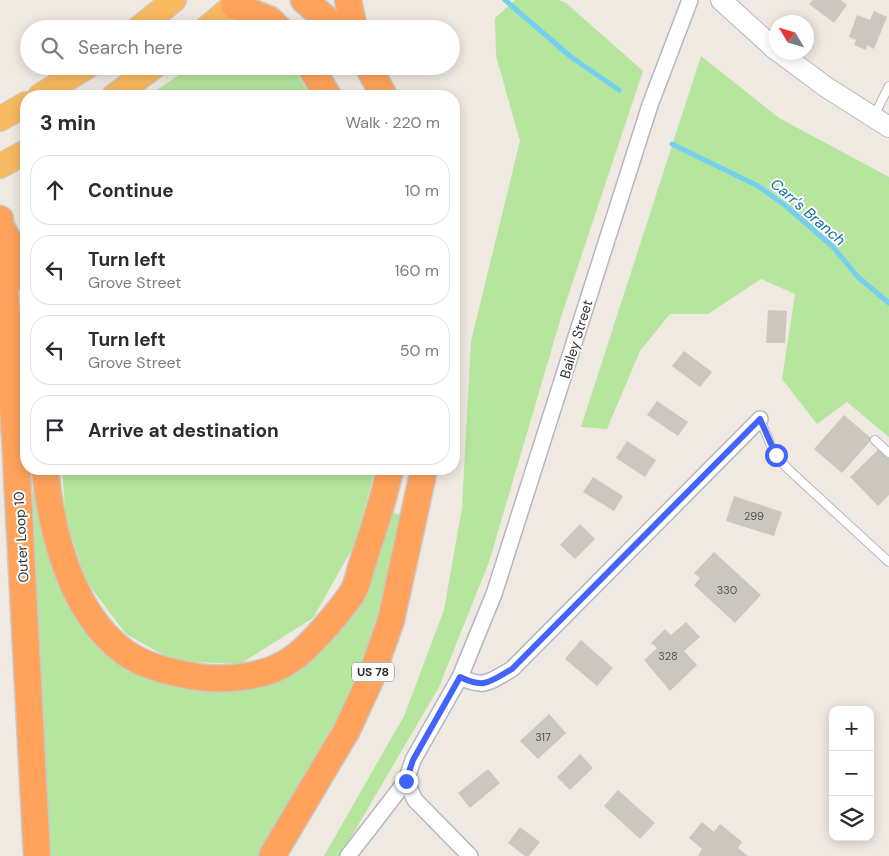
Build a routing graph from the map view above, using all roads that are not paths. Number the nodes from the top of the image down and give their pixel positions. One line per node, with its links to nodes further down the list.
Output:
1 (174, 0): 7 (highway)
2 (304, 0): 10 (highway)
3 (348, 0): 10 (highway)
4 (690, 0): 37 (street, Bailey Street)
5 (722, 0): 11 (main road)
6 (237, 3): 8 (highway); 9 (highway)
7 (149, 20)
8 (217, 20)
9 (270, 20)
10 (338, 20)
11 (769, 43)
12 (790, 60): 24 (main road)
13 (74, 75): 18 (highway)
14 (143, 75): 19 (highway)
15 (315, 75): 20 (highway)
16 (373, 75): 21 (highway)
17 (889, 86): 24 (lane)
18 (50, 90)
19 (122, 90)
20 (324, 90)
21 (381, 90)
22 (20, 107): 23 (highway)
23 (0, 119)
24 (881, 122)
25 (20, 155): 26 (highway)
26 (0, 166)
27 (0, 219): 28 (highway, Outer Loop 10)
28 (0, 225): 29 (highway); 39 (highway, Outer Loop 10)
29 (20, 261)
30 (760, 419): 36 (lane); 37 (street)
31 (875, 440): 32 (lane)
32 (889, 453)
33 (46, 475): 34 (highway)
34 (389, 475)
35 (423, 475): 40 (highway, US 78)
36 (889, 562)
37 (460, 677): 38 (street, Bailey Street)
38 (406, 781): 41 (street, Bailey Street); 42 (street)
39 (37, 856)
40 (272, 856)
41 (348, 856)
42 (470, 856)

